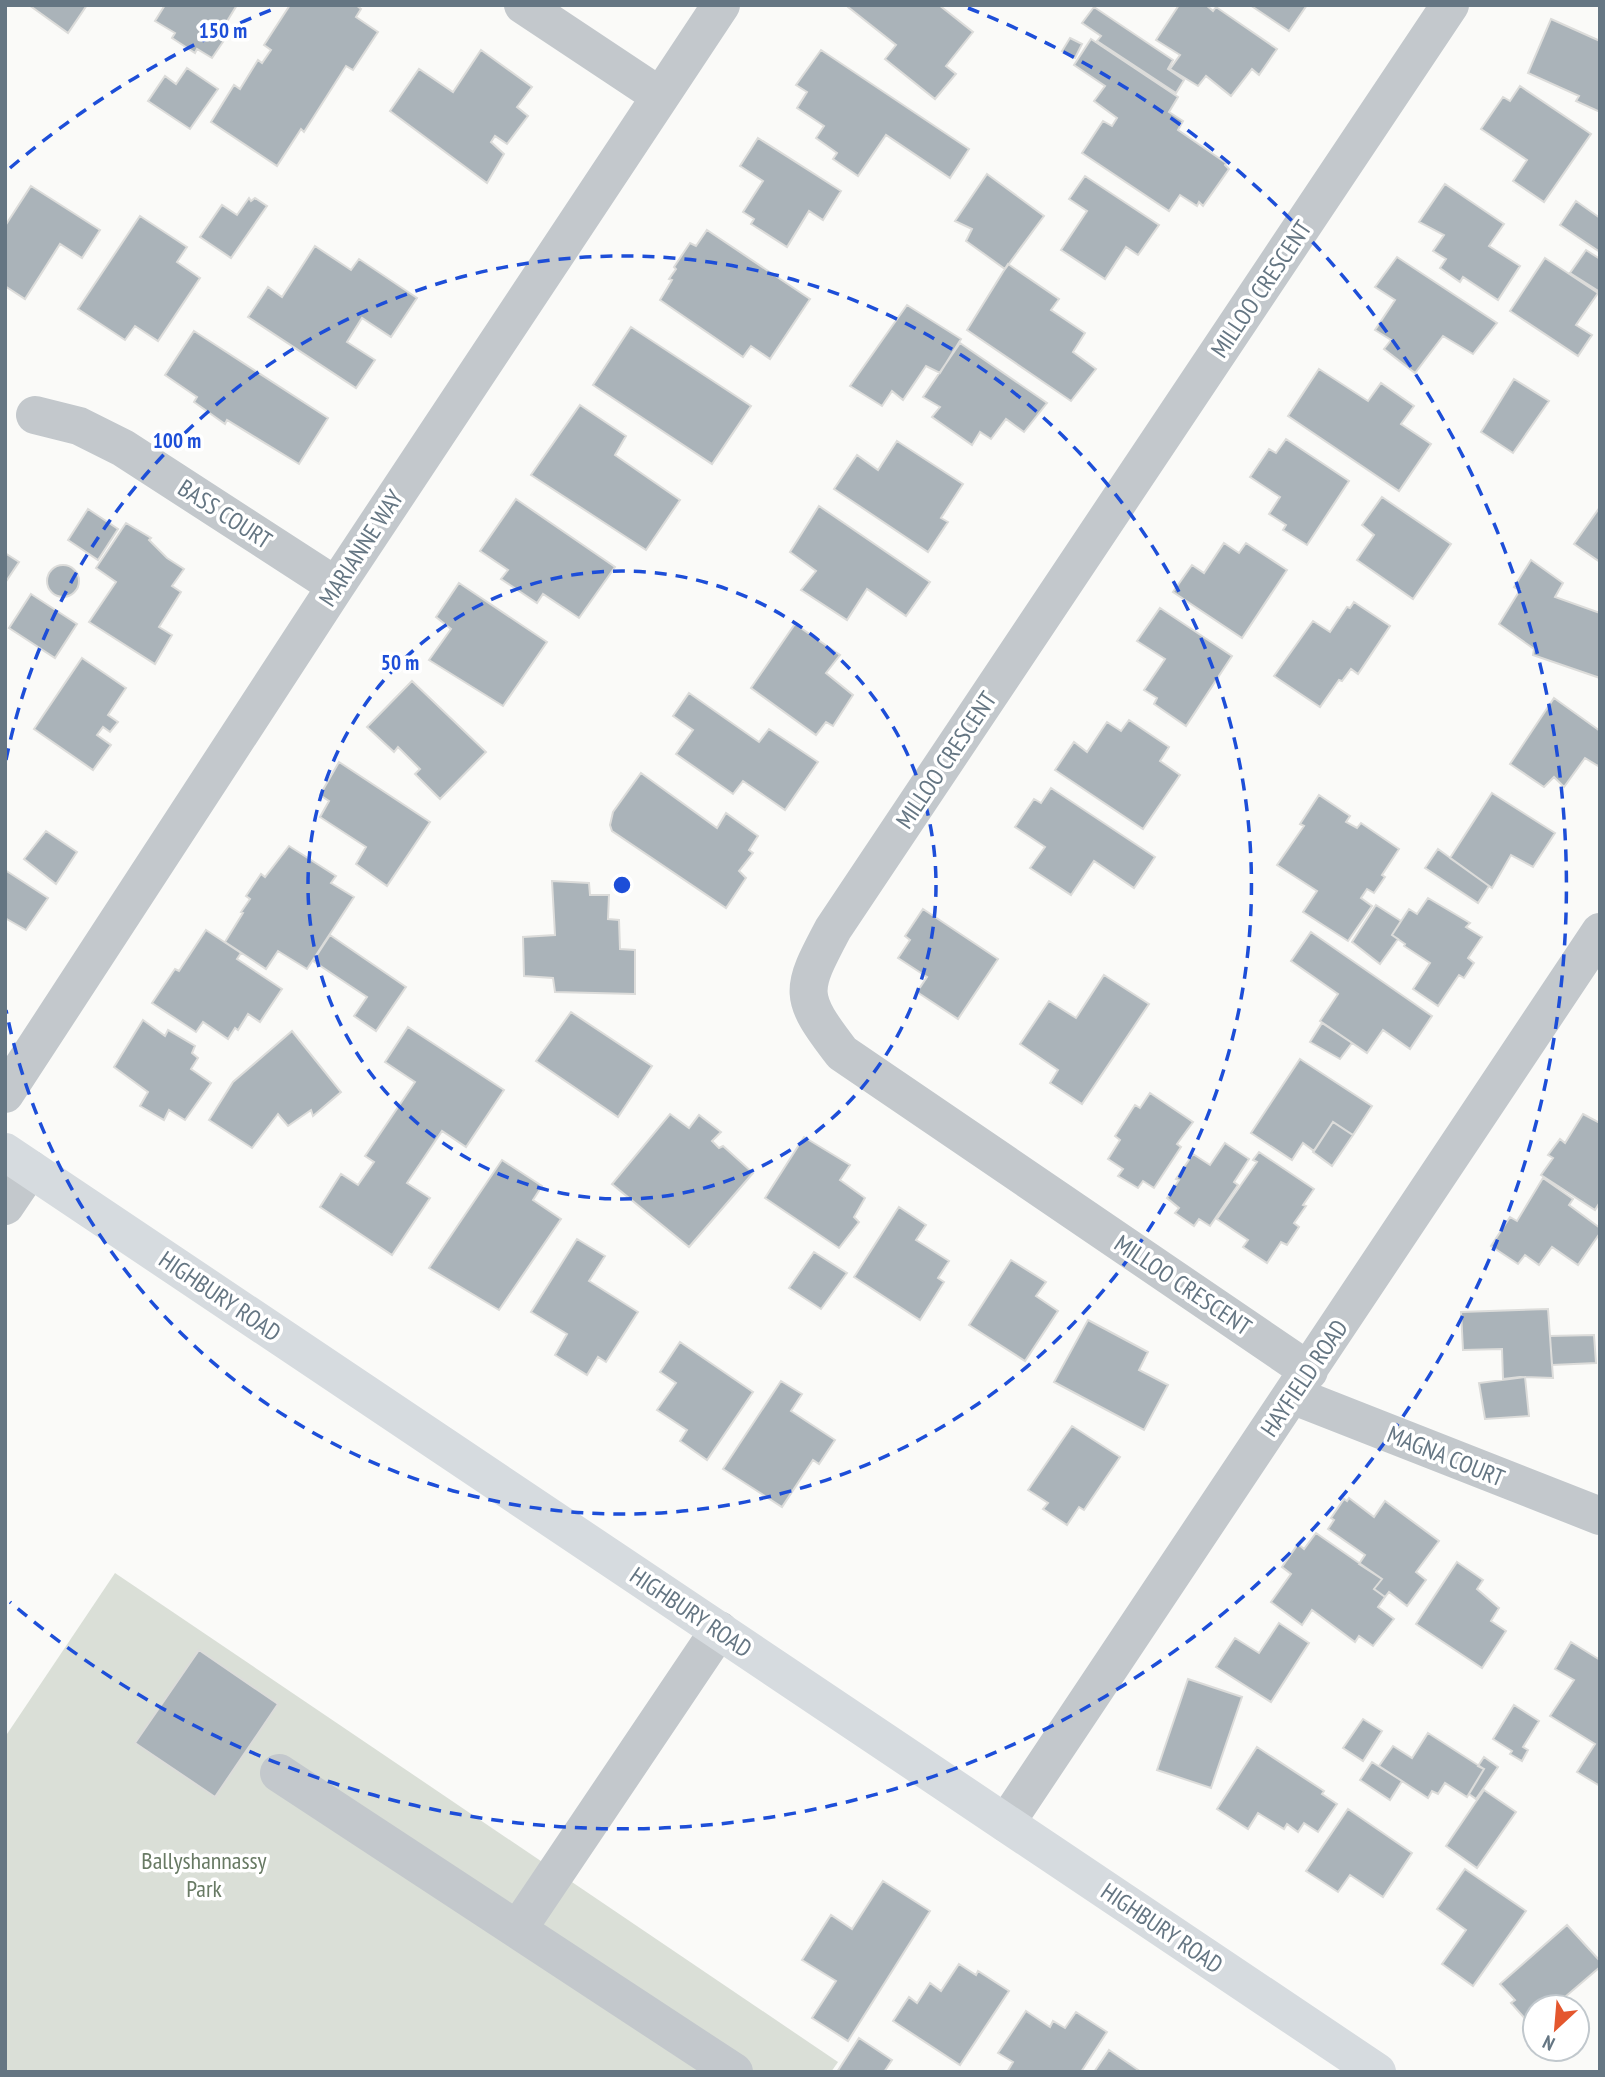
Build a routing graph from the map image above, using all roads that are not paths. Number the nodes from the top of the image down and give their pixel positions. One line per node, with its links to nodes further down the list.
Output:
1 (523, 5): 4 (street)
2 (721, 5): 4 (street, MARIANNE WAY)
3 (1450, 5): 11 (street, MILLOO CRESCENT)
4 (660, 96): 6 (street, MARIANNE WAY)
5 (35, 415): 6 (street, BASS COURT)
6 (336, 586): 8 (street, MARIANNE WAY)
7 (1600, 932): 11 (street, HAYFIELD ROAD)
8 (5, 1094)
9 (18, 1161): 10 (street); 13 (main road, HIGHBURY ROAD)
10 (5, 1206)
11 (1301, 1383): 12 (street, MAGNA COURT); 15 (street, HAYFIELD ROAD)
12 (1600, 1516)
13 (719, 1630): 15 (main road, HIGHBURY ROAD); 16 (street)
14 (279, 1773): 16 (street)
15 (1006, 1823): 18 (main road, HIGHBURY ROAD)
16 (518, 1929): 17 (street)
17 (734, 2072)
18 (1377, 2072)

